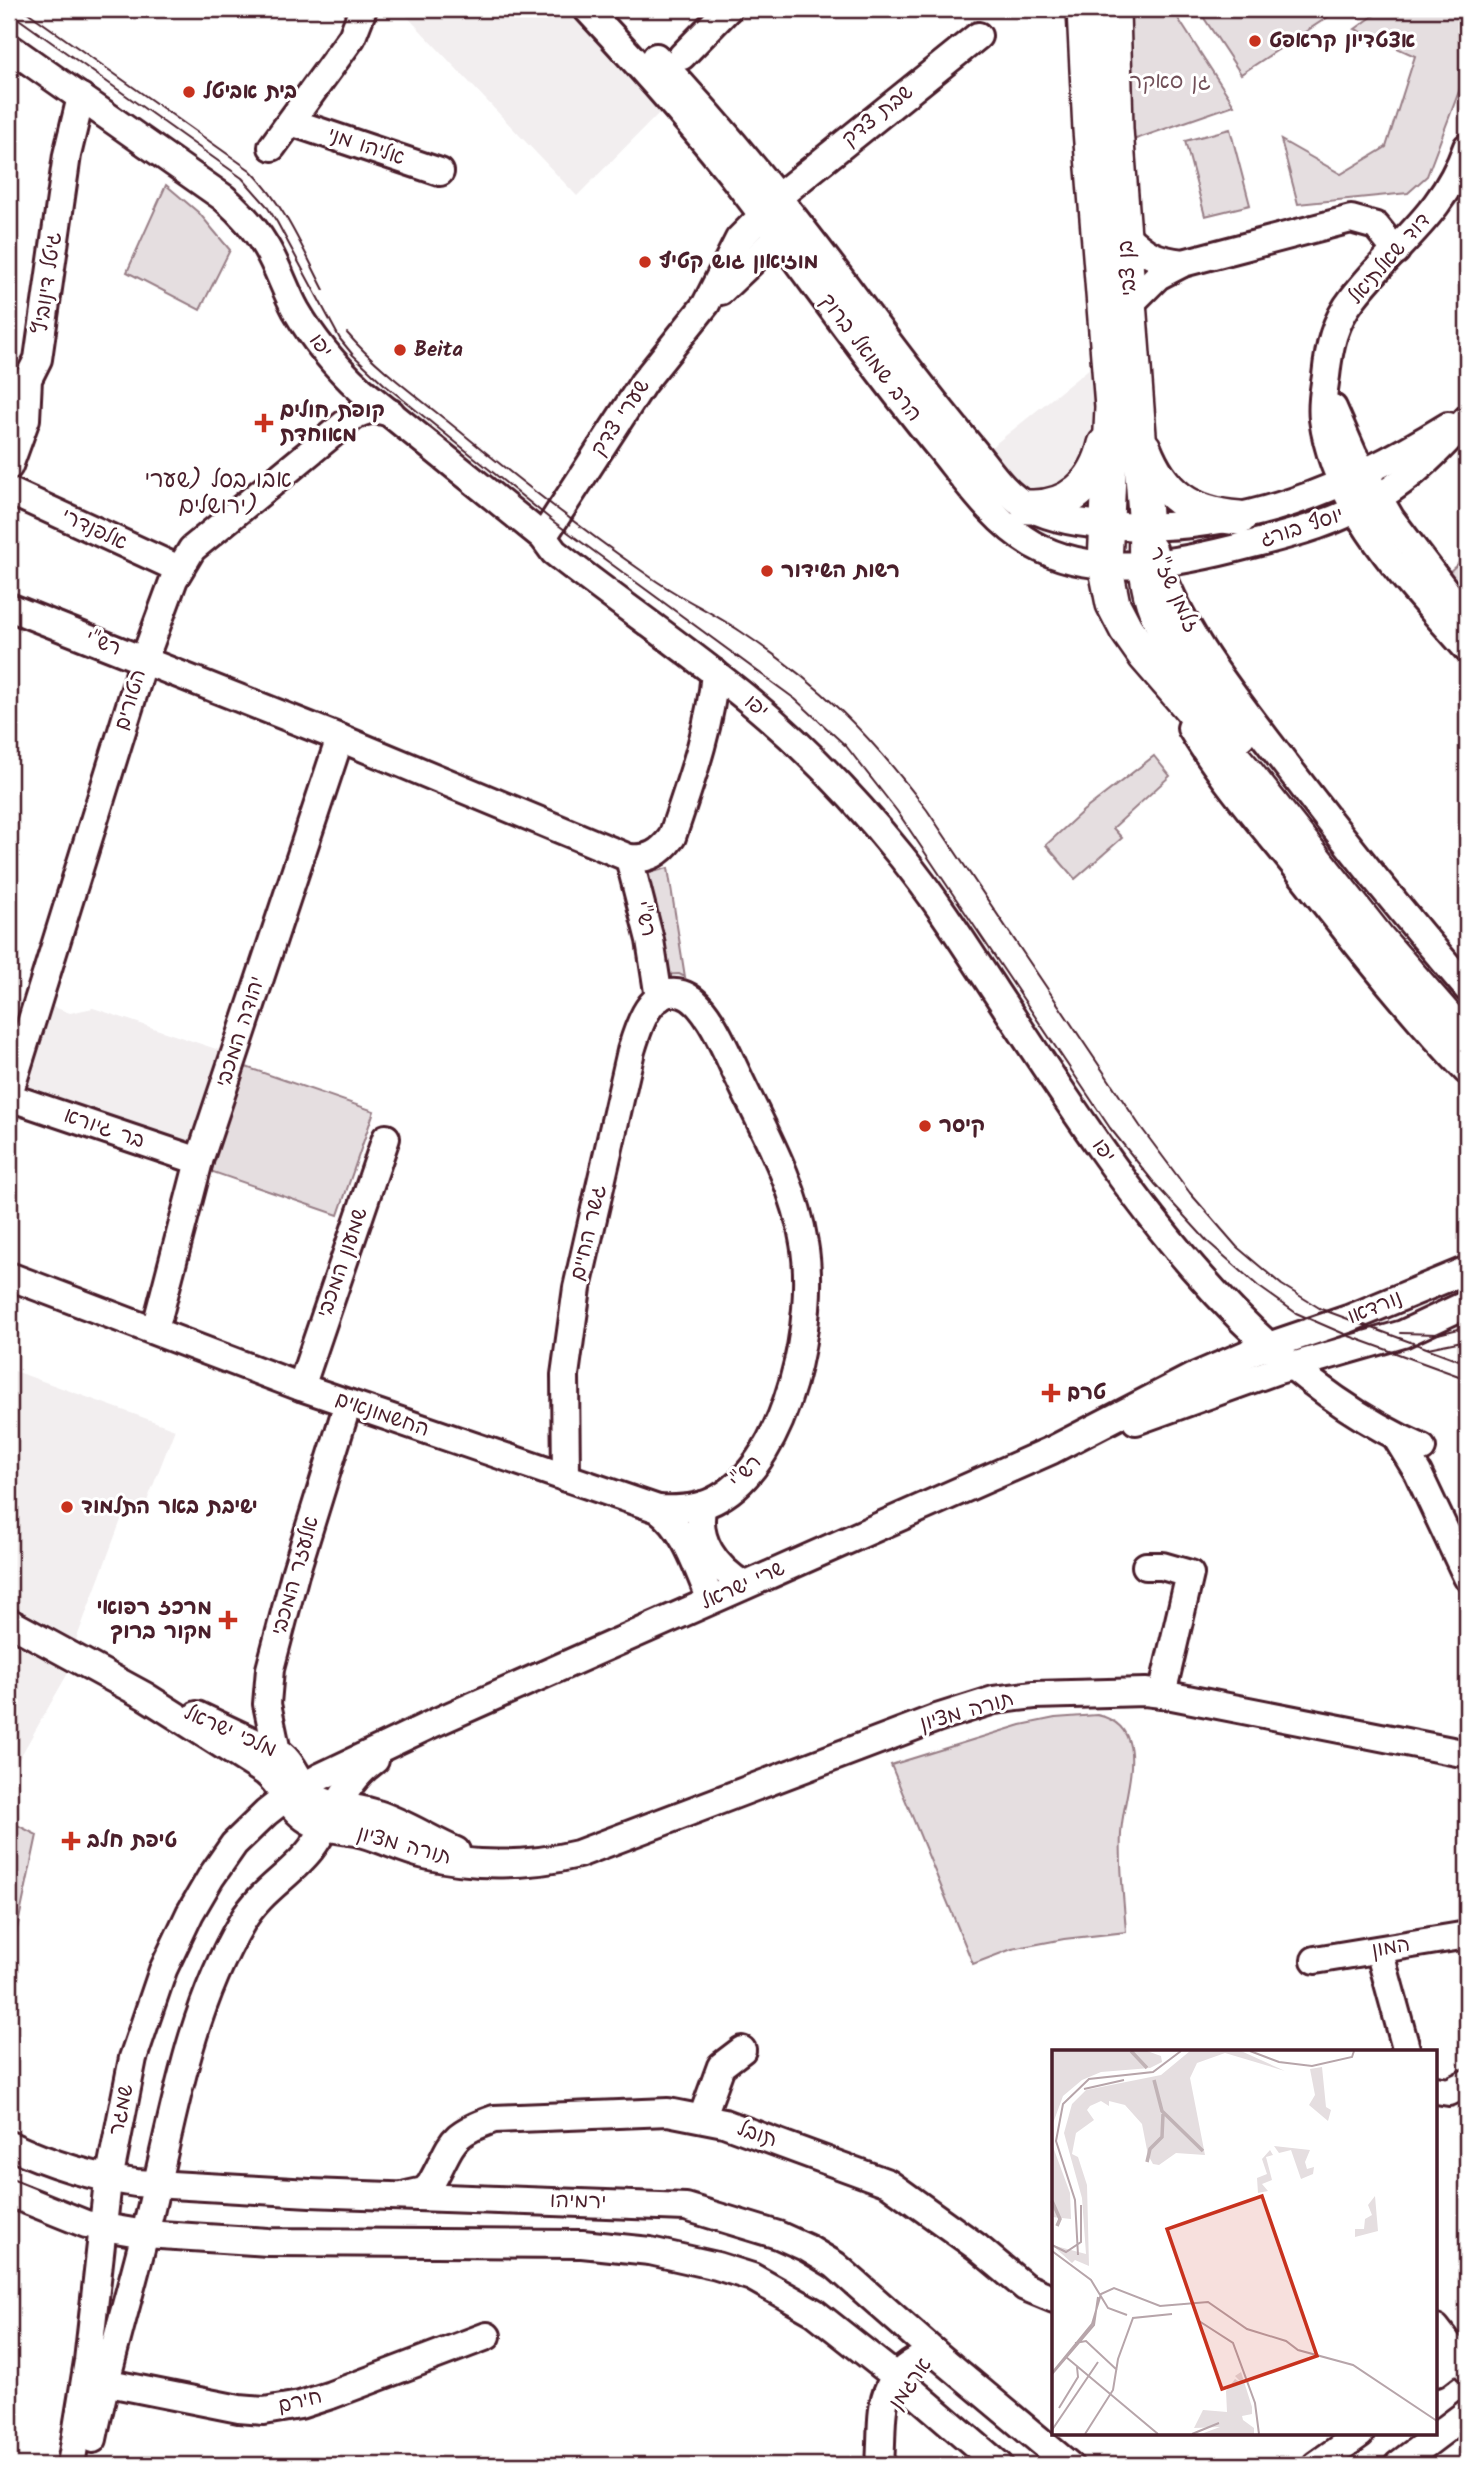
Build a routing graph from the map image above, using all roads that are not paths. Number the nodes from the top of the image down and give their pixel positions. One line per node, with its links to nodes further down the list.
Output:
1 (363, 9): 11 (street)
2 (587, 9): 15 (street, הרב שמואל ברוך)
3 (611, 9): 15 (street, הרב שמואל ברוך)
4 (728, 9): 9 (street)
5 (1084, 9): 22 (main road, בן צבי)
6 (1113, 9): 16 (main road, בן צבי)
7 (978, 36): 15 (street, שבת צדק)
8 (9, 47): 10 (street, יפו)
9 (682, 56)
10 (81, 97): 23 (street, יפו); 27 (street, גיטל דינוביץ)
11 (291, 122): 12 (street); 14 (street, אליהו מני)
12 (272, 147)
13 (1467, 147): 18 (street, דוד שאלתיאל)
14 (440, 172)
15 (776, 208): 17 (street, הרב שמואל ברוך); 20 (street, שערי צדק); 31 (street, הרב שמואל ברוך)
16 (1125, 235): 19 (street); 21 (main road, בן צבי)
17 (778, 237): 20 (street, שערי צדק); 36 (street, הרב שמואל ברוך)
18 (1396, 251): 19 (street); 28 (street, דוד שאלתיאל)
19 (1182, 263): 21 (street)
20 (706, 304): 35 (street, שערי צדק)
21 (1130, 304): 26 (main road, בן צבי)
22 (1112, 407): 31 (main road); 33 (main road, בן צבי)
23 (391, 413): 35 (street, יפו); 38 (street, הטורים)
24 (1467, 413): 28 (street, יוסף בורג)
25 (1467, 419): 30 (street, יוסף בורג)
26 (1139, 437): 32 (main road); 34 (main road, בן צבי)
27 (9, 466)
28 (1354, 478): 30 (street, דוד שאלתיאל); 32 (street, יוסף בורג)
29 (9, 491): 38 (street, אלפנדרי)
30 (1367, 504): 37 (street, יוסף בורג); 40 (street); 41 (street)
31 (1028, 507): 33 (street, הרב שמואל ברוך)
32 (1239, 518): 34 (street, יוסף בורג)
33 (1107, 526): 34 (street, הרב שמואל ברוך); 36 (main road)
34 (1146, 528): 37 (main road, זלמן שז"ר)
35 (543, 537): 44 (street, יפו)
36 (1105, 564): 37 (street, יוסף בורג); 42 (main road)
37 (1151, 564): 47 (street, זלמן שז"ר); 49 (main road, זלמן שז"ר)
38 (179, 569): 43 (street, הטורים)
39 (9, 607): 43 (street, רש"י)
40 (1467, 619)
41 (1467, 649)
42 (1145, 656): 50 (main road); 51 (street)
43 (144, 660): 45 (street, רש"י); 52 (street, הטורים)
44 (715, 673): 46 (street); 57 (street, יפו)
45 (340, 738): 46 (street, רש"י); 54 (street, יהודה המכבי)
46 (629, 858): 48 (street, רש"י)
47 (1467, 988)
48 (659, 998): 67 (street, גשר החיים); 68 (street, רש"י)
49 (1467, 1016)
50 (1467, 1041)
51 (1467, 1072)
52 (9, 1096): 54 (street, בר גיורא)
53 (386, 1138): 62 (street, שמעון המכבי)
54 (200, 1161): 59 (street, יהודה המכבי)
55 (1467, 1270): 60 (street, נורדאו)
56 (9, 1276): 59 (street, החשמונאים)
57 (1226, 1304): 60 (street, יפו); 61 (street)
58 (1467, 1304): 60 (street, נורדאו)
59 (155, 1330): 62 (street, החשמונאים)
60 (1286, 1354): 61 (street, שרי ישראל); 64 (street, יפו); 66 (street, שרי ישראל)
61 (1227, 1362): 66 (street, שרי ישראל)
62 (301, 1387): 63 (street, החשמונאים)
63 (348, 1404): 67 (street, החשמונאים); 78 (street, אלעזר המכבי)
64 (1396, 1437): 65 (street, יפו); 71 (street)
65 (1422, 1448)
66 (1052, 1450): 72 (street, שרי ישראל)
67 (566, 1478): 69 (street, החשמונאים)
68 (703, 1505): 69 (street, רש"י); 72 (street)
69 (657, 1509): 73 (street, החשמונאים)
70 (1146, 1566): 75 (street)
71 (1467, 1577)
72 (744, 1585): 73 (street, שרי ישראל)
73 (711, 1600): 77 (street, שרי ישראל)
74 (9, 1622): 76 (street, מלכי ישראל)
75 (1163, 1694): 79 (street, תורה מציון); 82 (street, תורה מציון)
76 (145, 1696): 78 (street, מלכי ישראל); 81 (street, מלכי ישראל)
77 (434, 1723): 80 (street, שרי ישראל); 82 (street, שרי ישראל)
78 (277, 1752): 80 (street); 81 (street, מלכי ישראל)
79 (1467, 1754)
80 (351, 1762): 81 (street, שרי ישראל)
81 (294, 1792): 82 (street, מלכי ישראל); 88 (street, שמגר)
82 (330, 1816): 94 (street)
83 (1467, 1935): 84 (street, המון)
84 (1379, 1950): 85 (street, המון); 87 (street)
85 (1315, 1961)
86 (742, 2050): 89 (street)
87 (1406, 2050)
88 (122, 2106): 92 (street); 93 (street, שמגר)
89 (702, 2118): 91 (street, תובל); 100 (street, תובל)
90 (9, 2145): 92 (street, ירמיהו)
91 (439, 2168): 96 (street, תובל); 97 (street)
92 (73, 2170): 93 (street, ירמיהו)
93 (109, 2179): 94 (street, ירמיהו); 98 (street, שמגר)
94 (157, 2185): 96 (street, ירמיהו); 99 (street)
95 (9, 2193): 98 (street, ירמיהו)
96 (404, 2195): 97 (street, ירמיהו)
97 (468, 2199): 103 (street, ירמיהו)
98 (102, 2228): 99 (street, ירמיהו); 110 (street, שמגר)
99 (145, 2234): 106 (street); 107 (street, ירמיהו)
100 (1052, 2298)
101 (1438, 2330): 104 (street)
102 (487, 2336): 106 (street, חירם)
103 (934, 2353): 107 (street, ארגמן); 114 (street, ירמיהו)
104 (1464, 2357): 105 (street)
105 (1438, 2372)
106 (104, 2382): 111 (street)
107 (903, 2382): 112 (street, ארגמן); 113 (street, ירמיהו)
108 (1463, 2422): 116 (street)
109 (1357, 2436): 115 (street)
110 (71, 2465)
111 (88, 2465)
112 (880, 2465)
113 (999, 2465)
114 (1069, 2465)
115 (1316, 2465)
116 (1398, 2465)

